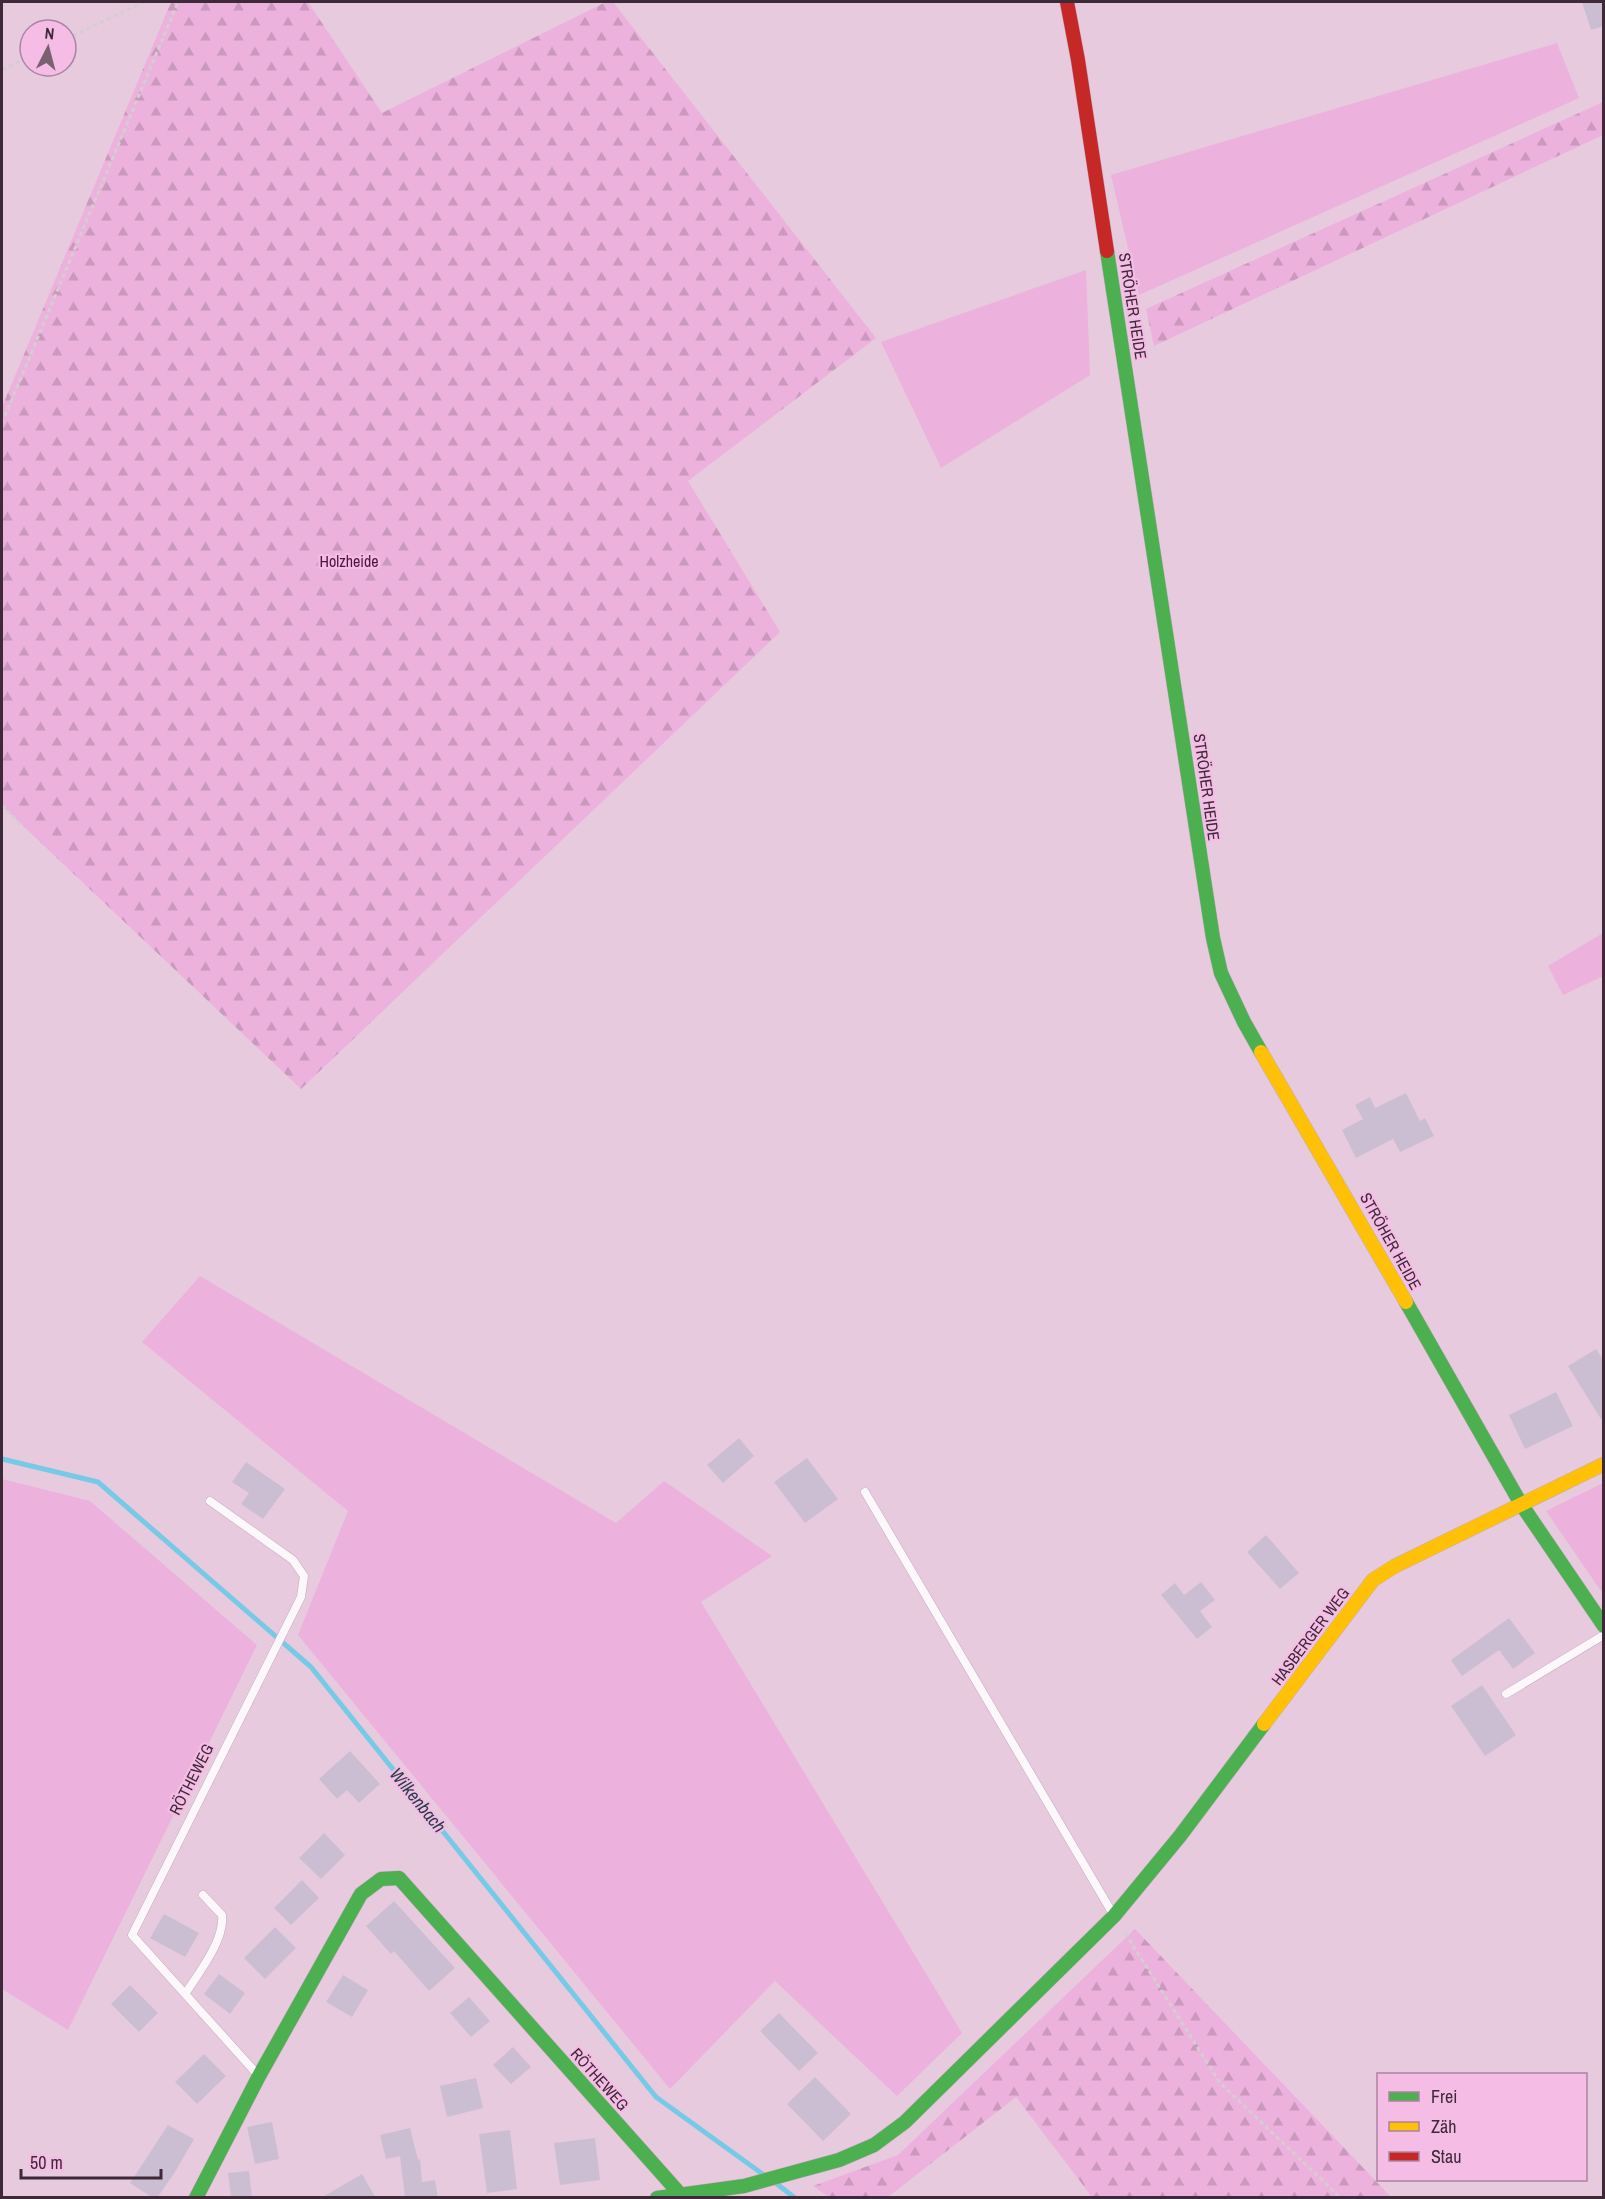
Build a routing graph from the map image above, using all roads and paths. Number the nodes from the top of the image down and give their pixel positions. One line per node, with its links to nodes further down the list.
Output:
1 (144, 2): 4 (path)
2 (178, 2): 7 (path)
3 (1067, 2): 13 (street, STRÖHER HEIDE)
4 (78, 33)
5 (18, 62): 6 (path)
6 (2, 70)
7 (2, 423)
8 (2, 805): 9 (path)
9 (22, 825)
10 (1604, 1464): 13 (street, HASBERGER WEG)
11 (865, 1492): 18 (lane)
12 (210, 1501): 19 (lane, RÖTHEWEG)
13 (1521, 1504): 14 (street, STRÖHER HEIDE); 18 (street, HASBERGER WEG)
14 (1604, 1626)
15 (1604, 1635): 16 (lane)
16 (1506, 1694)
17 (203, 1895): 19 (lane)
18 (1114, 1916): 21 (street, HASBERGER WEG); 24 (path)
19 (185, 1994): 20 (lane, RÖTHEWEG)
20 (259, 2076): 21 (street, RÖTHEWEG); 22 (street, RÖTHEWEG)
21 (680, 2194): 23 (street, HASBERGER WEG)
22 (196, 2198)
23 (657, 2198)
24 (1341, 2198)

